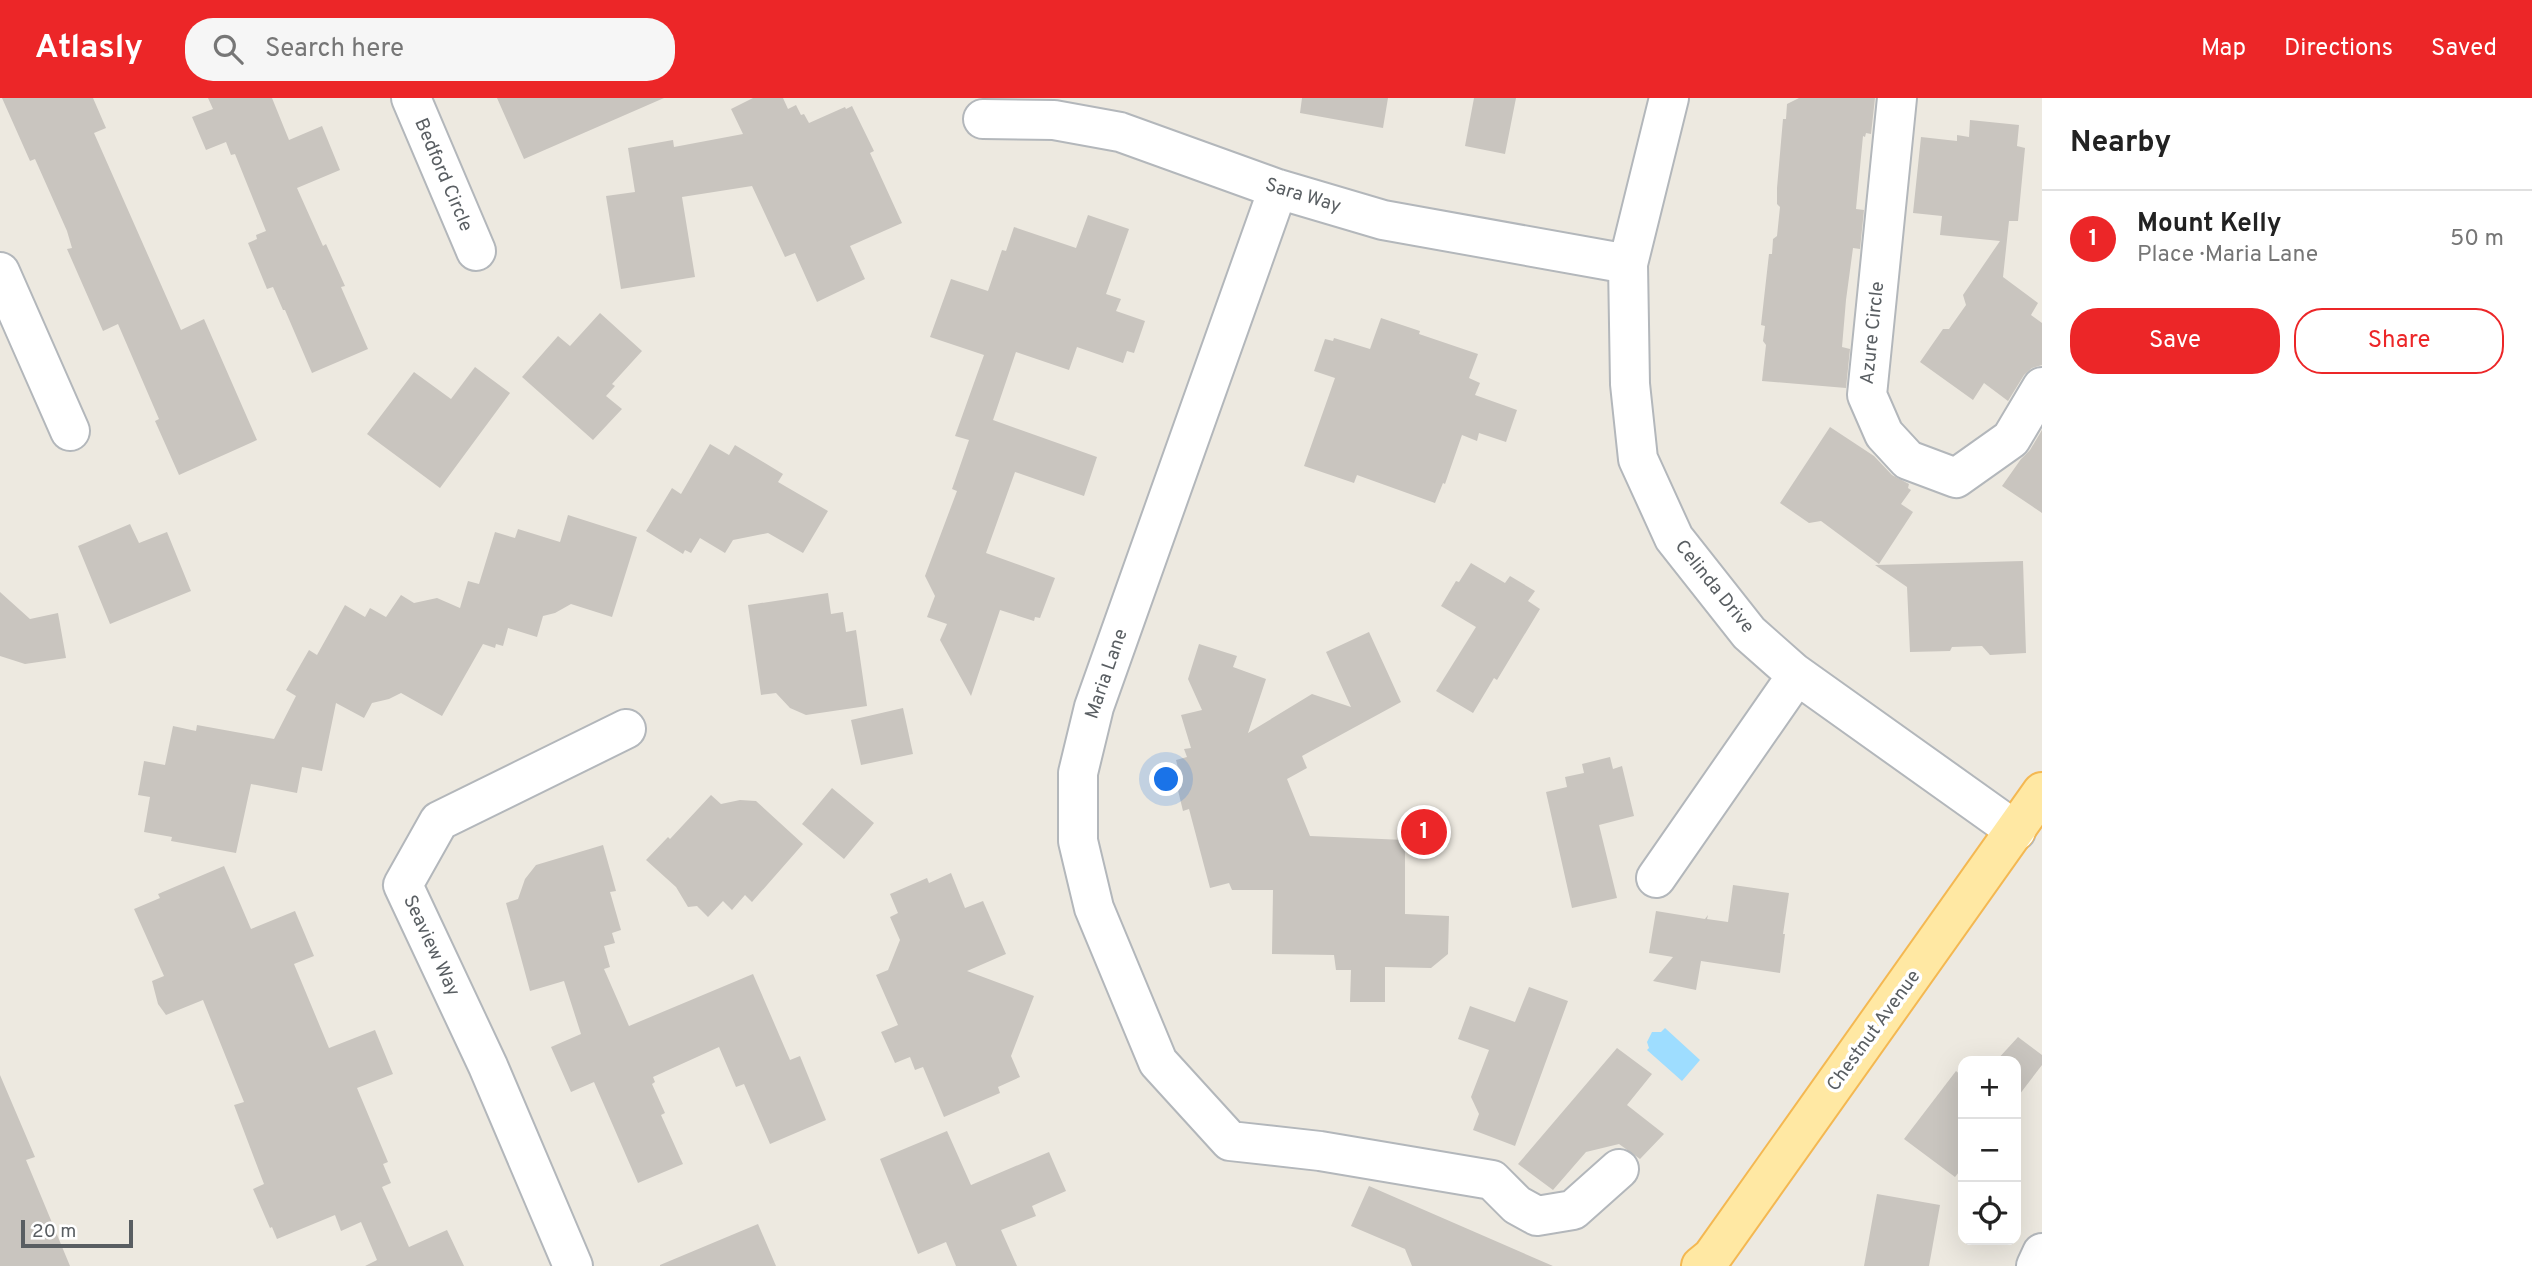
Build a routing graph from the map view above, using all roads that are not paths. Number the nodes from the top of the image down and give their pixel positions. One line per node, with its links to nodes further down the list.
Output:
1 (411, 98): 6 (street, Bedford Circle)
2 (1669, 98): 7 (street, Celinda Drive)
3 (1896, 98): 9 (street, Azure Circle)
4 (983, 119): 5 (street, Sara Way)
5 (1278, 189): 7 (street, Sara Way); 16 (street, Maria Lane)
6 (476, 251)
7 (1628, 264): 11 (street, Celinda Drive)
8 (0, 272): 10 (street)
9 (2042, 387)
10 (70, 431)
11 (1797, 675): 14 (street, Celinda Drive); 15 (street)
12 (626, 729): 18 (street, Seaview Way)
13 (2042, 792): 14 (main road, Chestnut Avenue)
14 (2016, 831): 19 (main road, Chestnut Avenue)
15 (1656, 878)
16 (1619, 1169)
17 (2042, 1254): 20 (street)
18 (573, 1266)
19 (1701, 1266)
20 (2036, 1266)

